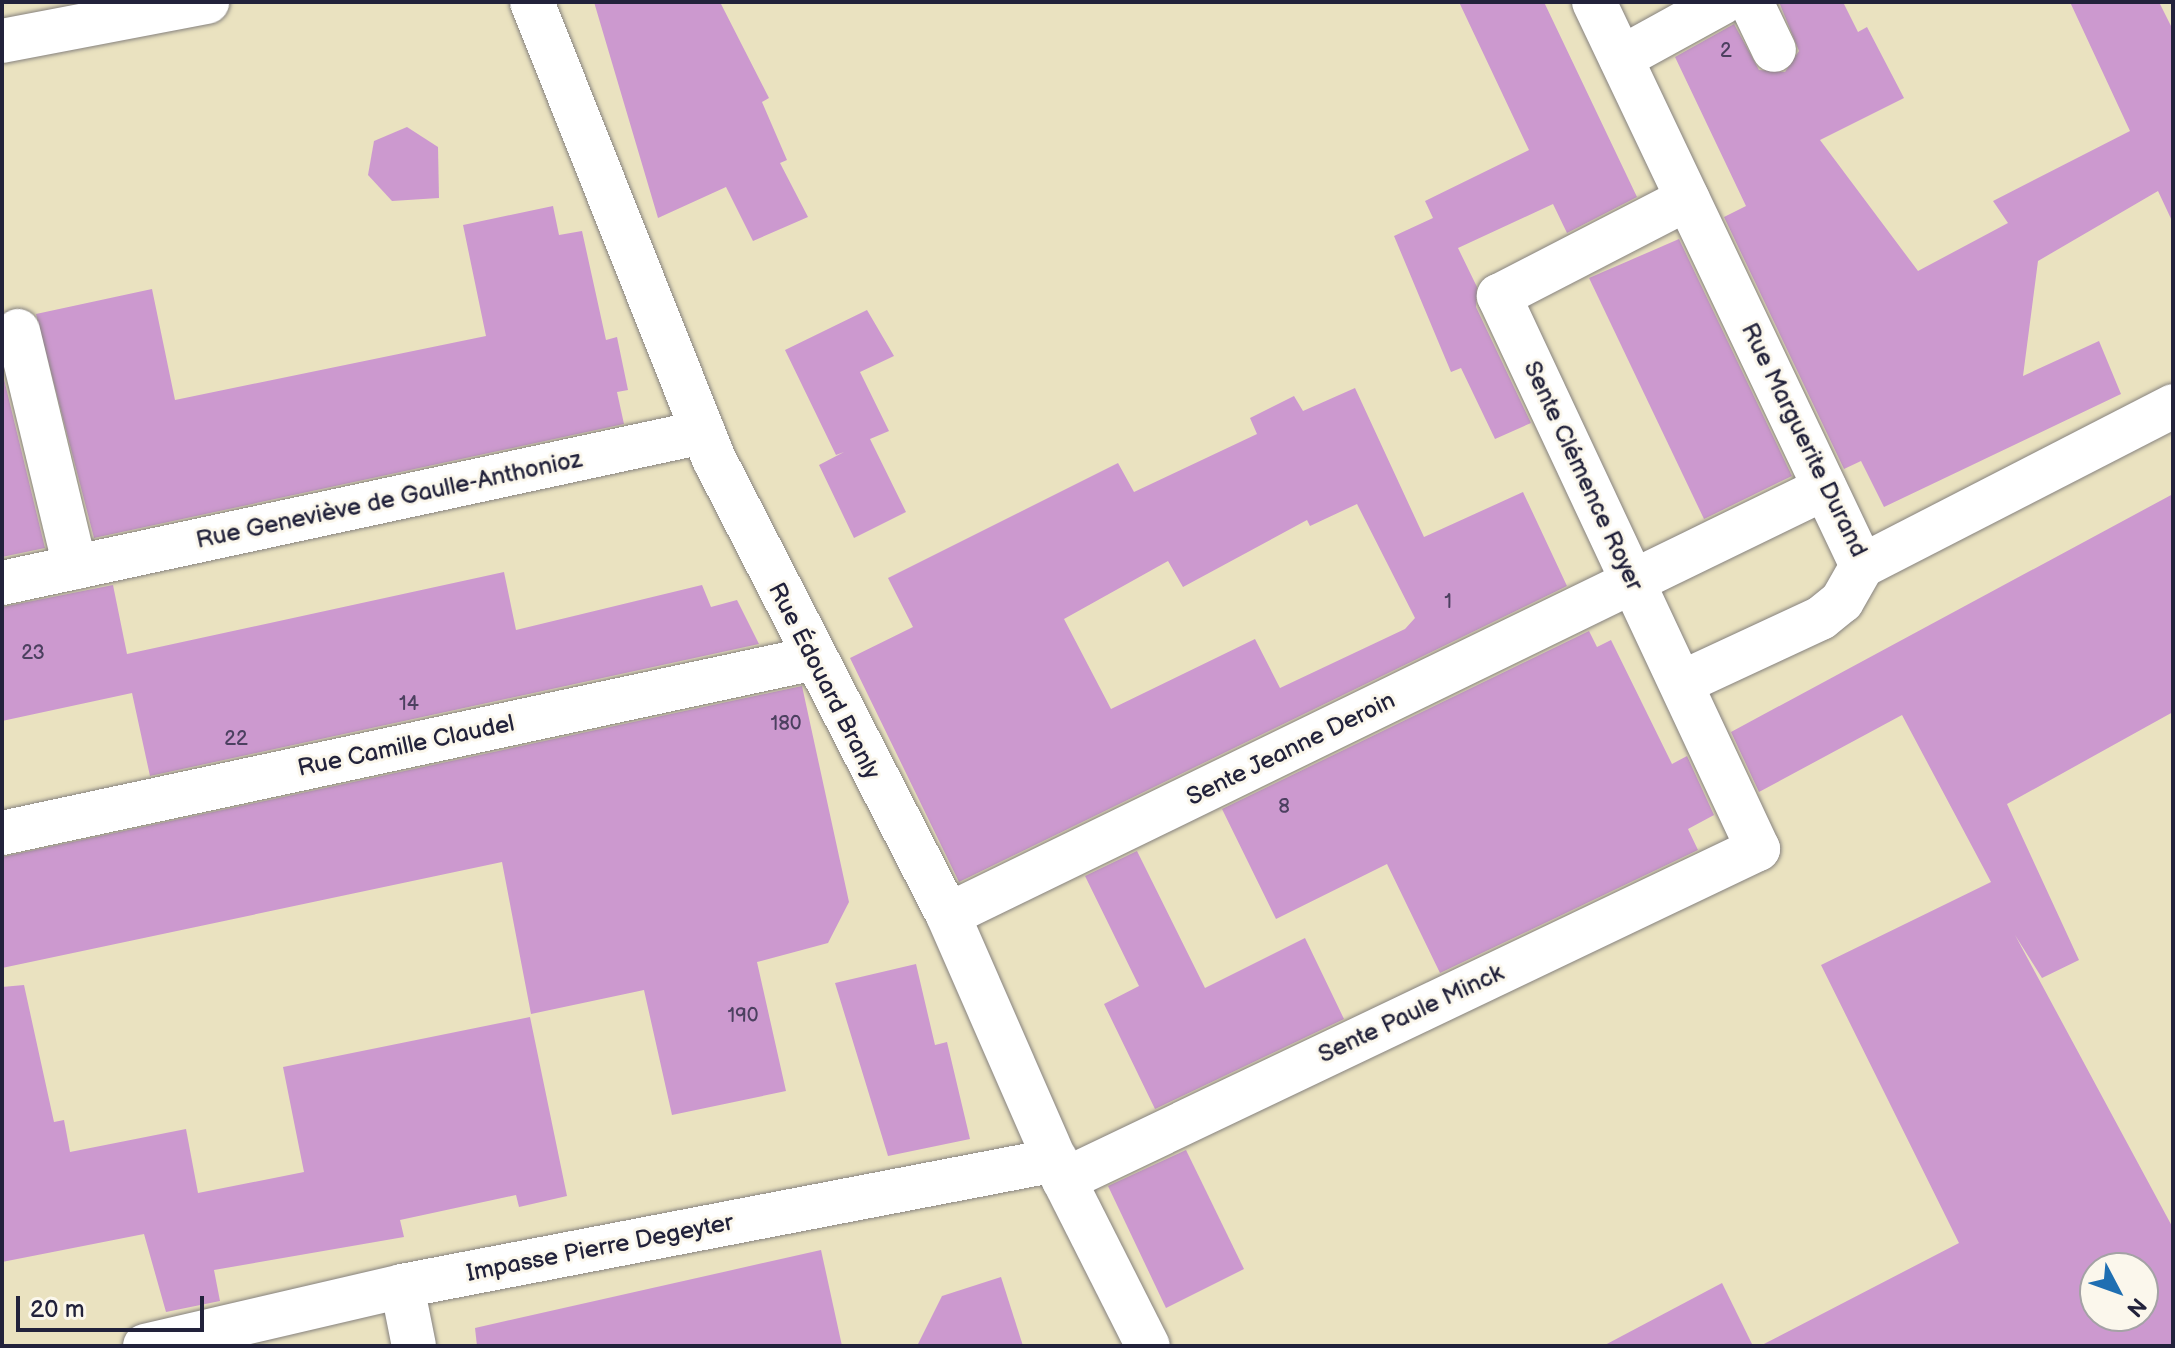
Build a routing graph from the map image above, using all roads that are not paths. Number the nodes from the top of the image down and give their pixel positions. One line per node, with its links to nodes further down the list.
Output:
1 (207, 2): 6 (street)
2 (532, 2): 12 (street, Rue Édouard Branly)
3 (1594, 2): 8 (street, Rue Marguerite Durand)
4 (1723, 2): 8 (street)
5 (1751, 2): 7 (street)
6 (2, 41)
7 (1774, 50)
8 (1621, 58): 9 (street, Rue Marguerite Durand)
9 (1687, 199): 13 (street, Rue Marguerite Durand); 16 (street, Sente Clémence Royer)
10 (18, 331): 15 (street)
11 (2173, 406): 14 (street, Rue Marguerite Durand)
12 (703, 432): 15 (street, Rue Geneviève de Gaulle-Anthonioz); 18 (street, Rue Édouard Branly)
13 (1825, 488): 14 (street, Rue Marguerite Durand); 16 (street, Sente Jeanne Deroin)
14 (1862, 566): 19 (street)
15 (75, 567): 17 (street, Rue Geneviève de Gaulle-Anthonioz)
16 (1633, 581): 19 (street, Sente Clémence Royer); 22 (street, Sente Jeanne Deroin)
17 (2, 583)
18 (810, 659): 20 (street, Rue Camille Claudel); 22 (street, Rue Édouard Branly)
19 (1681, 683): 21 (street, Sente Clémence Royer)
20 (2, 833)
21 (1758, 849): 23 (street, Sente Paule Minck)
22 (948, 915): 23 (street, Rue Édouard Branly)
23 (1060, 1170): 24 (street, Impasse Pierre Degeyter); 27 (street, Rue Édouard Branly)
24 (402, 1286): 25 (street, Impasse Pierre Degeyter); 26 (street)
25 (145, 1346)
26 (414, 1346)
27 (1148, 1346)

